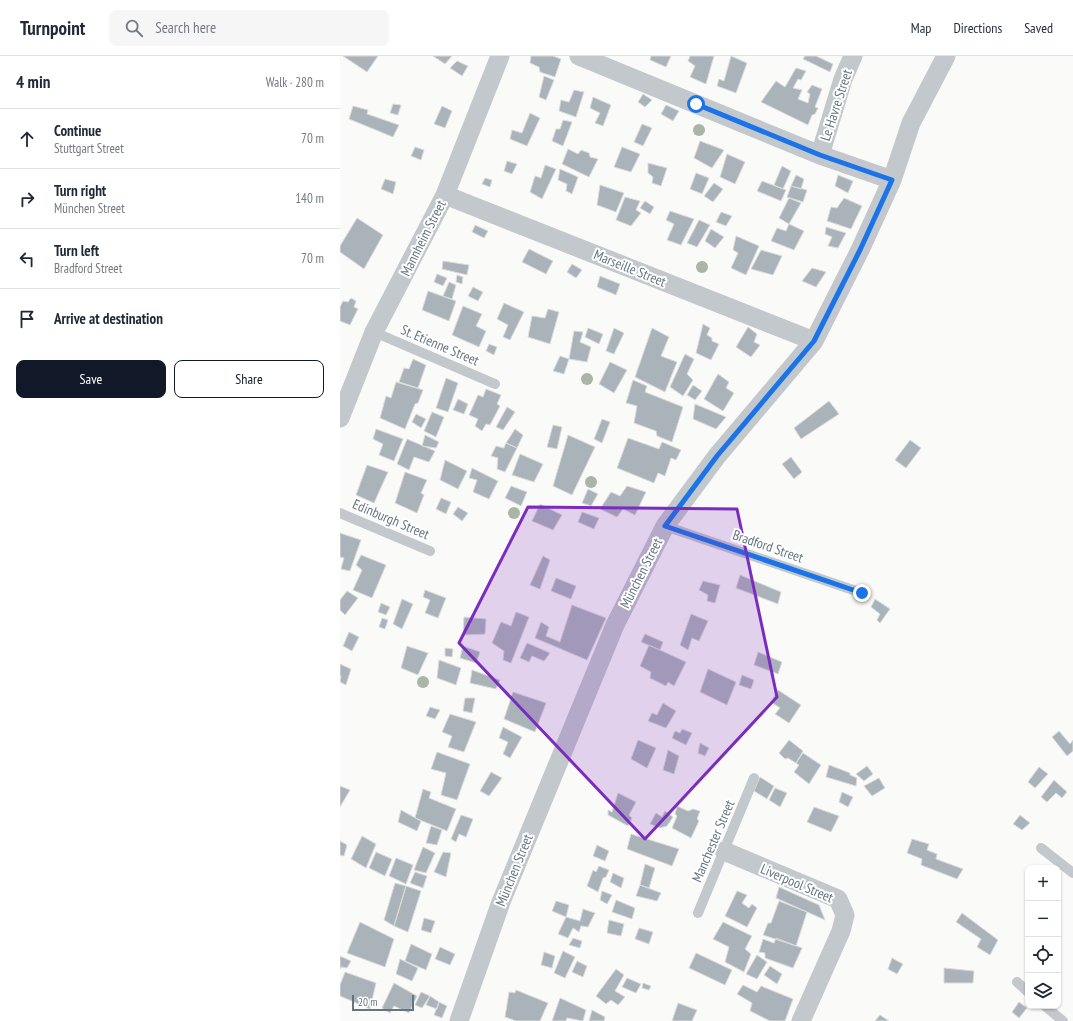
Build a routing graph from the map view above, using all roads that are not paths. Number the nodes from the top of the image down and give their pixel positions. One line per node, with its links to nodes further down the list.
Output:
1 (500, 56): 7 (street, Mannheim Street)
2 (579, 56): 5 (street)
3 (853, 56): 5 (street, Le Havre Street)
4 (946, 56): 6 (street, München Street)
5 (820, 155): 6 (street)
6 (892, 180): 9 (street, München Street)
7 (445, 196): 8 (street, Mannheim Street); 9 (street, Marseille Street)
8 (374, 332): 10 (lane, St. Etienne Street); 11 (street, Mannheim Street)
9 (814, 341): 13 (street, München Street)
10 (494, 384)
11 (340, 418)
12 (340, 513): 14 (lane, Edinburgh Street)
13 (665, 526): 15 (lane, Bradford Street); 24 (street, München Street)
14 (430, 550)
15 (862, 593)
16 (754, 778): 18 (lane, Manchester Street)
17 (1041, 848): 19 (lane)
18 (724, 851): 20 (lane, Manchester Street); 25 (street, Liverpool Street)
19 (1073, 873)
20 (698, 913)
21 (1017, 982): 22 (lane)
22 (1025, 989)
23 (1049, 1009): 26 (lane)
24 (458, 1021)
25 (802, 1021)
26 (1063, 1021)

